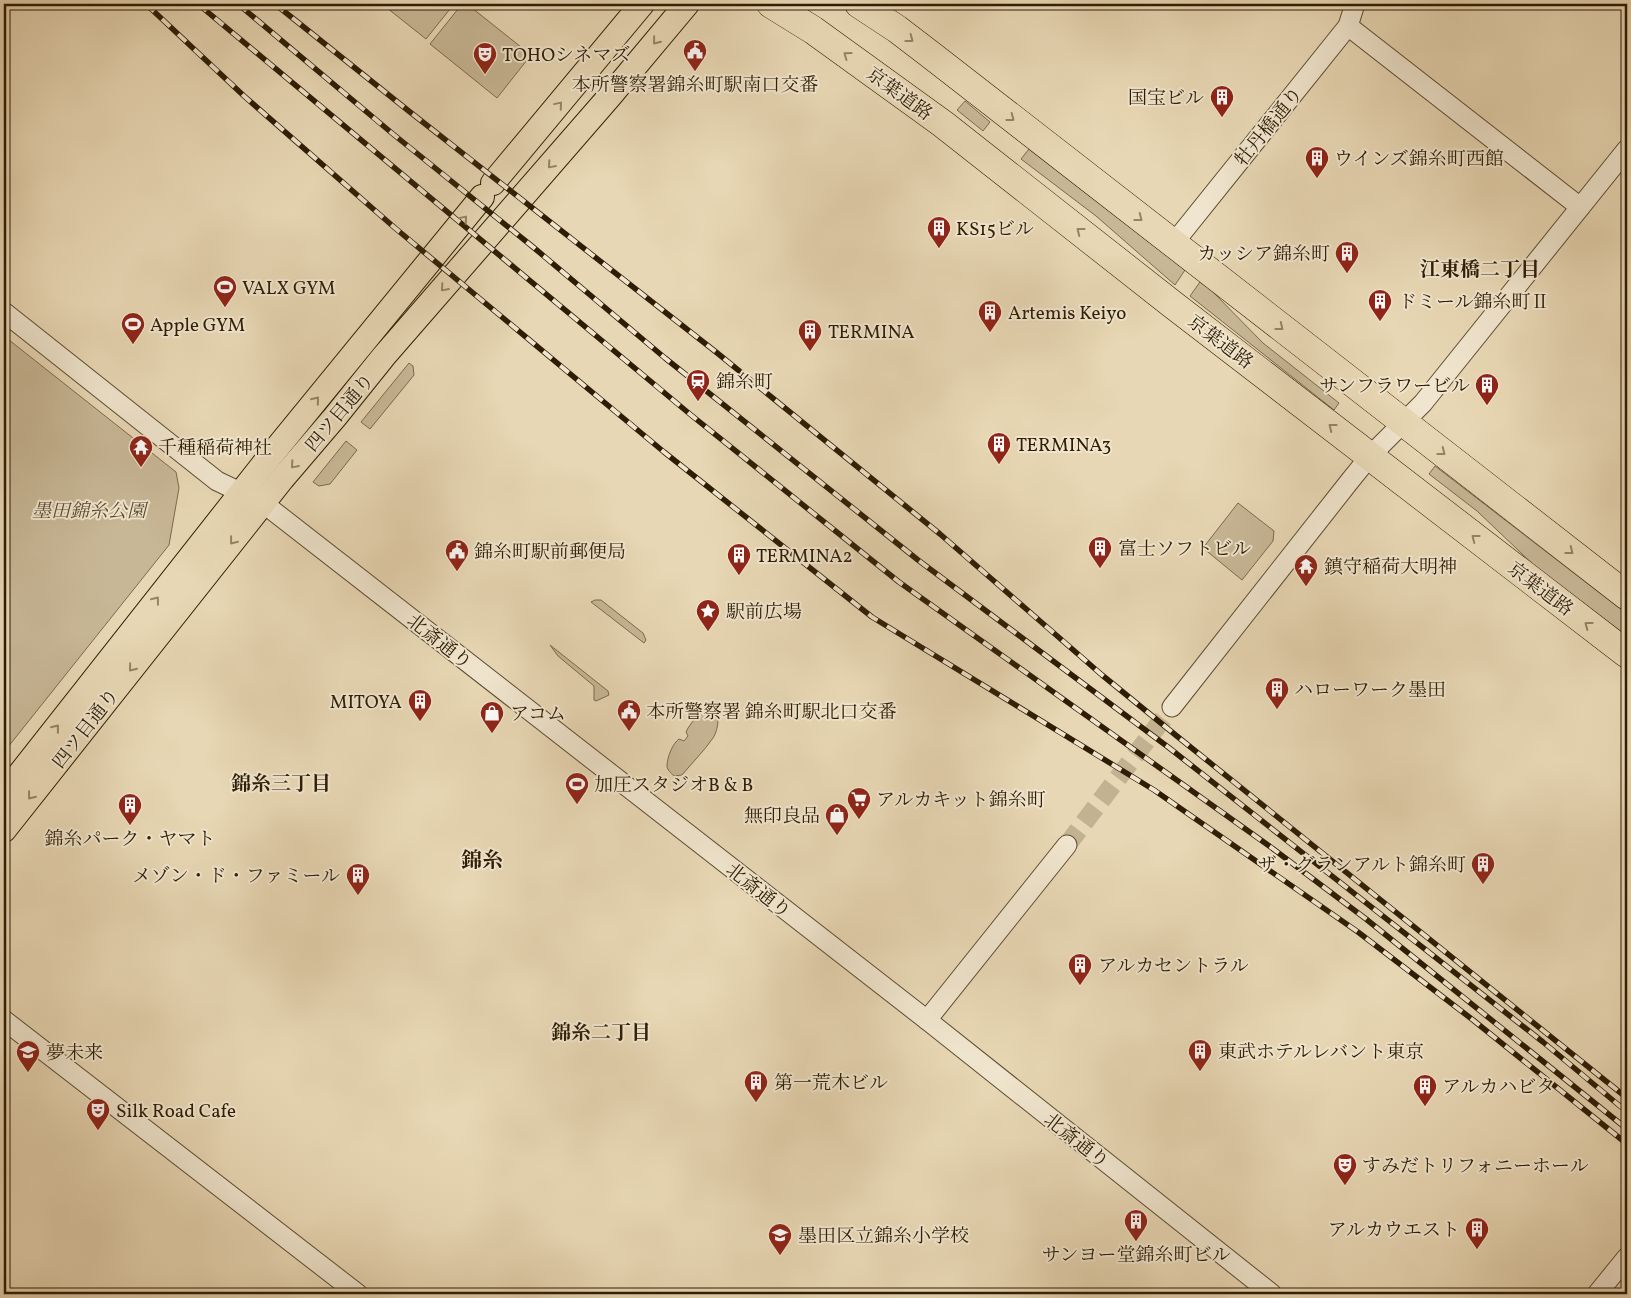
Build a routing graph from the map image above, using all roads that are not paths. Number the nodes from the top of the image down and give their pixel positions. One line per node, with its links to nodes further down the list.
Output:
1 (642, 4): 13 (main road, 四ツ目通り, one-way to 1)
2 (687, 4): 14 (main road, 四ツ目通り, one-way to 14)
3 (771, 4): 12 (highway, 京葉道路, one-way to 3)
4 (859, 4): 9 (highway, one-way to 9)
5 (1355, 4): 6 (street, 牡丹橋通り)
6 (1348, 26): 8 (street); 9 (street, 牡丹橋通り)
7 (1627, 149): 8 (street)
8 (1580, 207): 11 (street)
9 (1173, 244): 11 (highway, one-way to 11)
10 (4, 312): 13 (street, 北斎通り)
11 (1403, 422): 12 (street); 15 (highway, one-way to 15)
12 (1370, 456): 16 (highway, 京葉道路, one-way to 12); 17 (street)
13 (242, 492): 14 (street, 北斎通り); 18 (main road, 四ツ目通り, one-way to 13)
14 (263, 503): 19 (main road, 四ツ目通り, one-way to 19); 22 (street, 北斎通り)
15 (1627, 596)
16 (1627, 654)
17 (1172, 707)
18 (4, 794)
19 (4, 830)
20 (1067, 845): 22 (street)
21 (4, 1020): 24 (street)
22 (927, 1020): 25 (street, 北斎通り)
23 (1627, 1257): 26 (street)
24 (358, 1294)
25 (1272, 1294)
26 (1598, 1294)

